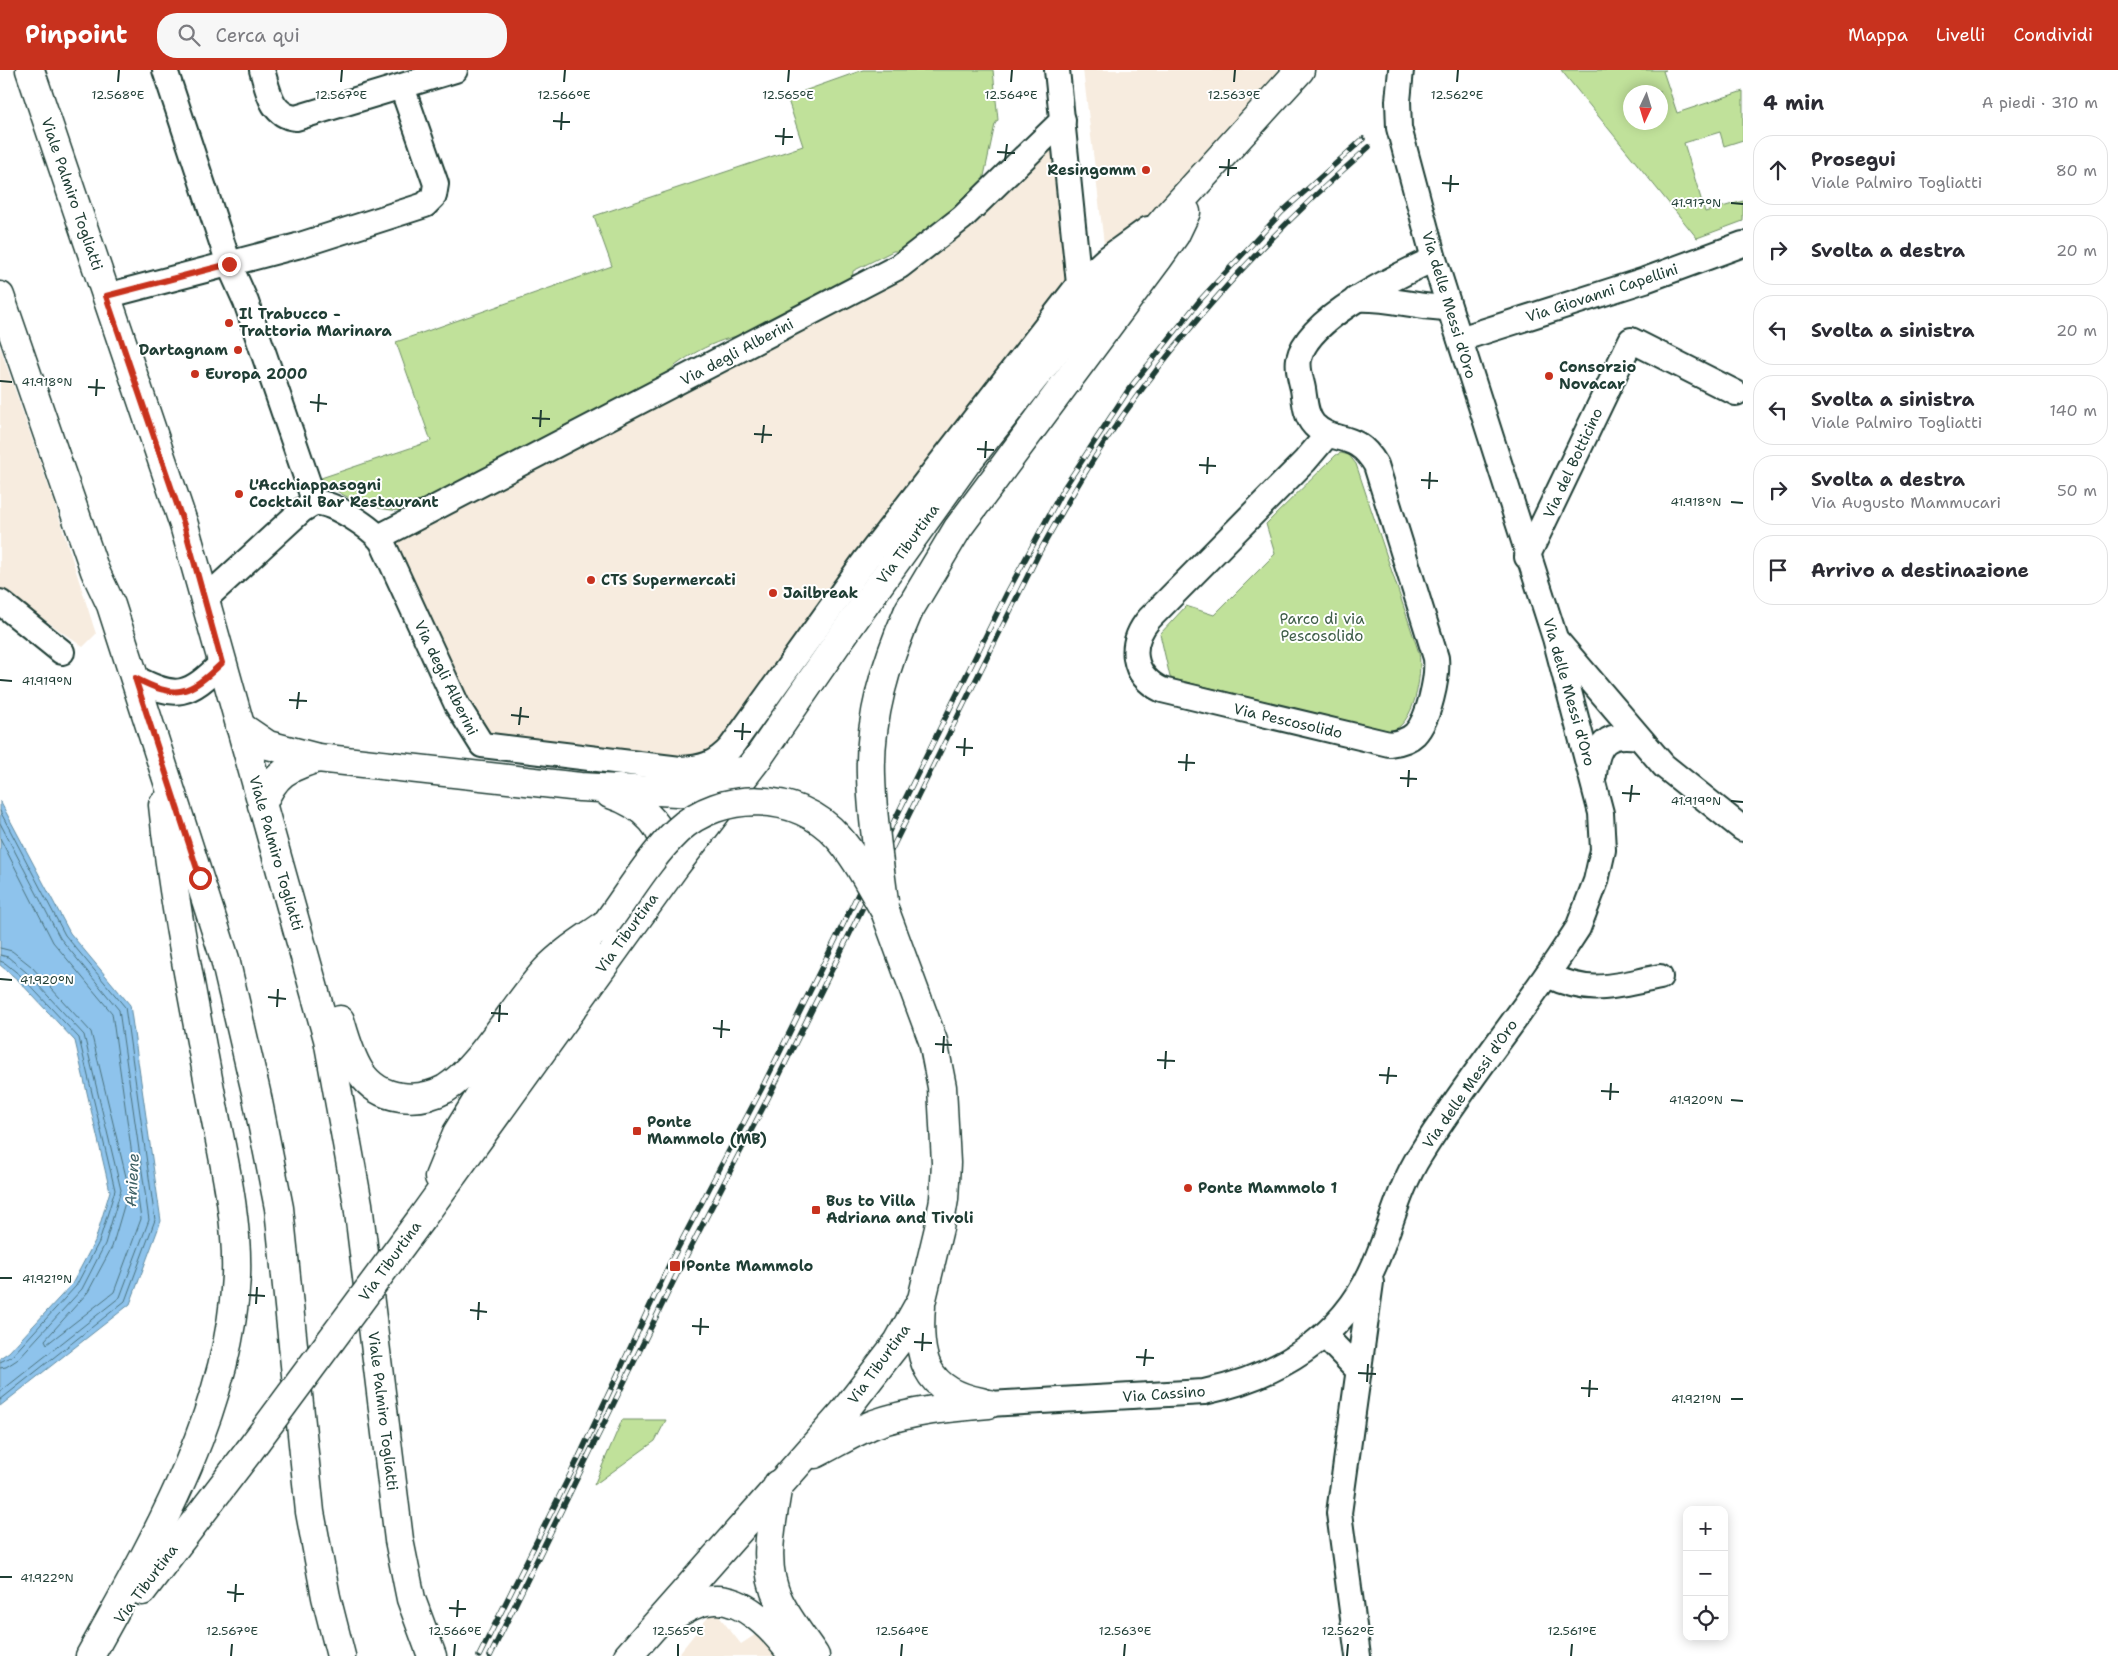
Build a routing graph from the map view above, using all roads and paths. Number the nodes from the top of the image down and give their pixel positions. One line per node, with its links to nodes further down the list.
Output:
1 (30, 70): 17 (main road, Viale Palmiro Togliatti)
2 (165, 70): 14 (street)
3 (262, 70): 8 (street)
4 (455, 70): 8 (street)
5 (1057, 70): 9 (street)
6 (1300, 70): 10 (main road, Via Tiburtina)
7 (1401, 70): 13 (street, Via delle Messi d'Oro)
8 (402, 87): 14 (street)
9 (1062, 120): 15 (street); 24 (street, Via degli Alberini)
10 (1205, 174): 11 (main road, Via Tiburtina); 45 (main road, Via Tiburtina, bridge)
11 (1168, 215): 15 (street, Via Tiburtina); 38 (main road, Via Tiburtina)
12 (1743, 244): 20 (street, Via Giovanni Capellini)
13 (1434, 259): 18 (street, Via Pescosolido); 19 (street, Via delle Messi d'Oro)
14 (229, 264): 17 (street); 23 (street)
15 (1079, 284): 39 (street, Via Tiburtina)
16 (0, 296): 31 (main road)
17 (106, 296): 26 (main road, Viale Palmiro Togliatti)
18 (1356, 299): 19 (street); 22 (street, Via Pescosolido)
19 (1449, 308): 20 (street, Via delle Messi d'Oro)
20 (1460, 339): 25 (street, Via delle Messi d'Oro)
21 (1736, 393): 25 (street, Via del Botticino)
22 (1328, 434): 22 (street, Via Pescosolido)
23 (315, 503): 24 (street, Via degli Alberini); 26 (street)
24 (379, 537): 39 (street, Via degli Alberini)
25 (1527, 557): 28 (street, Via delle Messi d'Oro)
26 (204, 600): 30 (main road, Viale Palmiro Togliatti)
27 (0, 602): 29 (street)
28 (1554, 638): 32 (street); 33 (street, Via delle Messi d'Oro)
29 (62, 652)
30 (222, 663): 31 (street); 34 (main road, Viale Palmiro Togliatti)
31 (135, 678): 36 (main road)
32 (1612, 708): 33 (street); 35 (street)
33 (1578, 722): 40 (street, Via delle Messi d'Oro)
34 (240, 726): 37 (main road); 42 (main road, Viale Palmiro Togliatti)
35 (1638, 738): 40 (street); 43 (street)
36 (158, 752): 61 (main road); 62 (main road)
37 (318, 758): 41 (main road); 42 (main road)
38 (758, 758): 41 (main road); 44 (main road, Via Tiburtina)
39 (710, 765)
40 (1594, 780): 47 (street, Via delle Messi d'Oro)
41 (580, 787): 44 (main road)
42 (262, 805): 46 (main road, Viale Palmiro Togliatti)
43 (1743, 829)
44 (653, 897): 50 (main road, Via Tiburtina)
45 (885, 910): 49 (main road, bridge); 52 (main road, Via Tiburtina)
46 (293, 914): 49 (main road); 63 (main road, Viale Palmiro Togliatti)
47 (1547, 975): 48 (street); 51 (street, Via delle Messi d'Oro)
48 (1660, 977)
49 (521, 1019): 50 (main road)
50 (421, 1220): 61 (main road, Via Tiburtina, bridge)
51 (1372, 1271): 53 (street, Via Cassino); 55 (street)
52 (922, 1299): 57 (main road); 58 (main road, Via Tiburtina)
53 (1341, 1318): 54 (street, Via Cassino); 55 (street)
54 (1324, 1336): 56 (street); 57 (street, Via Cassino)
55 (1363, 1338): 56 (street)
56 (1357, 1369): 67 (street)
57 (990, 1404): 58 (main road)
58 (802, 1460): 59 (main road, Via Tiburtina)
59 (778, 1484): 60 (main road, Via Tiburtina); 66 (main road)
60 (656, 1625): 64 (main road, Via Tiburtina); 65 (main road)
61 (92, 1656)
62 (341, 1656)
63 (432, 1656)
64 (628, 1656)
65 (793, 1656)
66 (815, 1656)
67 (1358, 1656)

